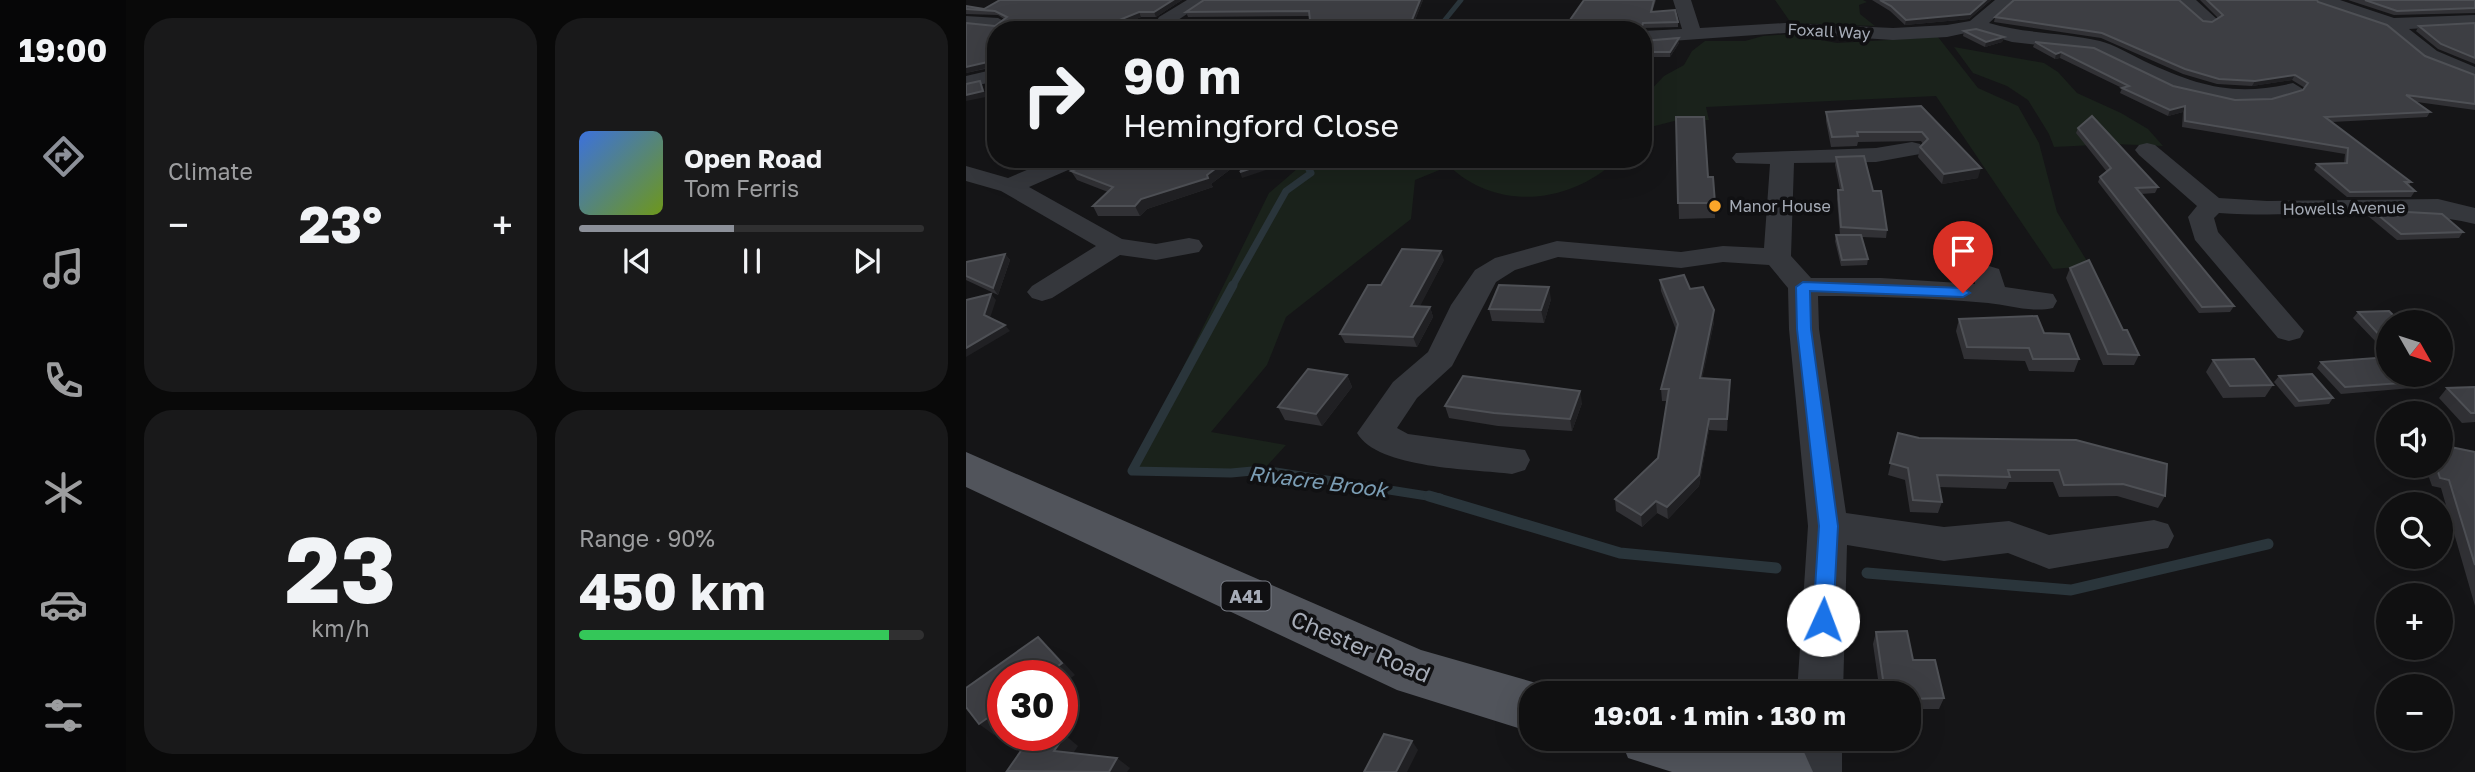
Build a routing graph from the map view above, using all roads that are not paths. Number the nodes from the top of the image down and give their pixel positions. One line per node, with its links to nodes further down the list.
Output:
1 (1199, 0): 11 (street)
2 (1682, 0): 14 (street)
3 (2005, 0): 13 (street)
4 (2185, 0): 8 (street)
5 (2323, 0): 12 (street)
6 (1876, 17): 15 (street)
7 (968, 18): 10 (street)
8 (2209, 20)
9 (2475, 20): 12 (street)
10 (987, 21)
11 (1165, 21)
12 (2392, 24): 17 (street)
13 (1976, 25): 15 (street, Foxall Way); 20 (street)
14 (1693, 34): 15 (street, Foxall Way); 16 (street, Foxall Way)
15 (1893, 34)
16 (1652, 36)
17 (2475, 75)
18 (987, 77): 19 (street)
19 (966, 82)
20 (2293, 89)
21 (1912, 149): 23 (street)
22 (2147, 150): 29 (street)
23 (1782, 156): 24 (street); 33 (street)
24 (1744, 158)
25 (1048, 168): 27 (street)
26 (966, 173): 27 (street)
27 (1002, 184): 28 (street); 31 (street)
28 (966, 194)
29 (2212, 205): 30 (street, Howells Avenue); 37 (street)
30 (2475, 216)
31 (1115, 246): 32 (street); 35 (street)
32 (1189, 246)
33 (1777, 257): 34 (street); 38 (street)
34 (1803, 287): 36 (street); 40 (street)
35 (1042, 292)
36 (2042, 301)
37 (2288, 331)
38 (1512, 460)
39 (966, 468): 43 (main road, Chester Road / A41)
40 (1828, 526): 41 (street); 42 (street)
41 (2154, 536)
42 (1821, 681)
43 (1519, 703)
44 (1700, 751): 46 (main road)
45 (1818, 751): 47 (street)
46 (1784, 772)
47 (1817, 772)

